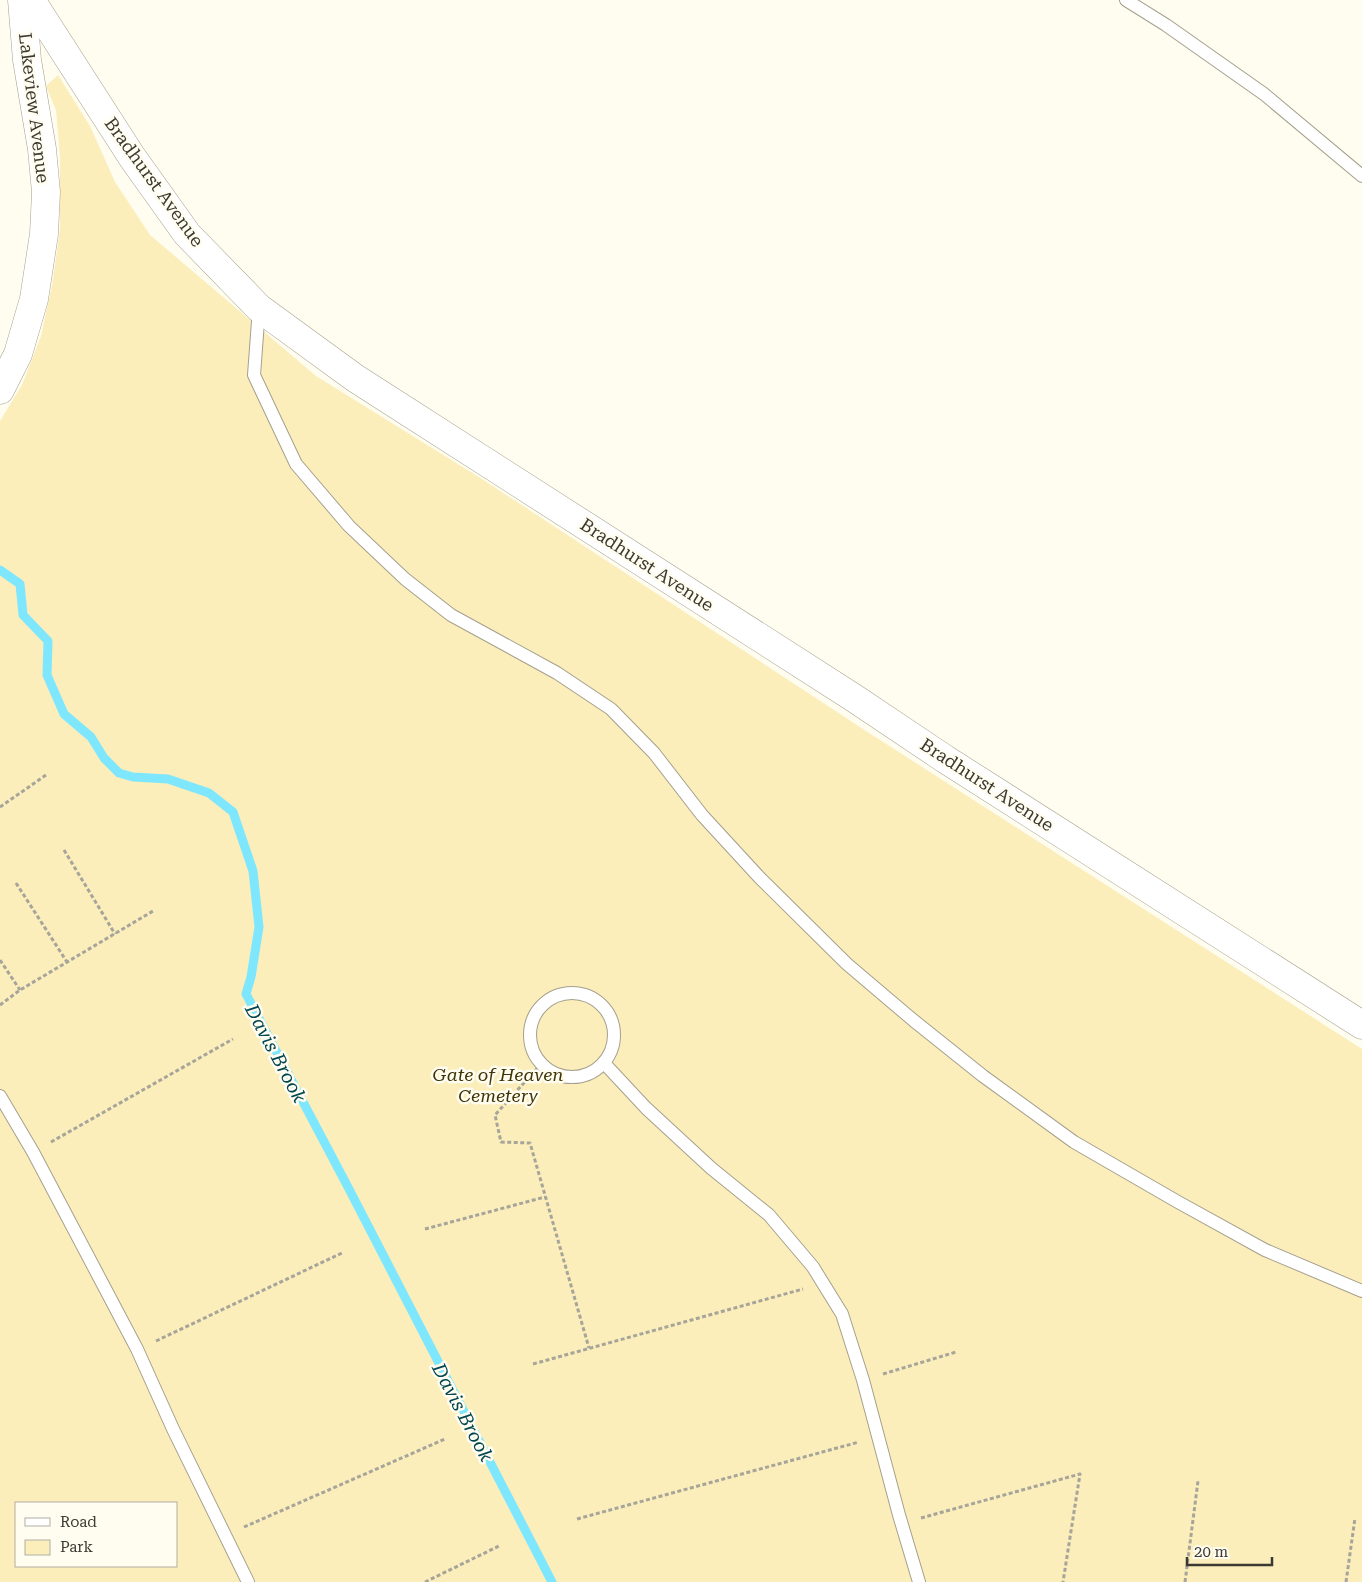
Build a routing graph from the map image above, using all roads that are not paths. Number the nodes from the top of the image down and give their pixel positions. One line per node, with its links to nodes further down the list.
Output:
1 (22, 0): 6 (main road, Lakeview Avenue)
2 (31, 0): 5 (main road, Bradhurst Avenue)
3 (1126, 0): 4 (lane)
4 (1362, 176)
5 (258, 308): 7 (main road, Bradhurst Avenue); 10 (lane)
6 (0, 390)
7 (1362, 1026)
8 (604, 1063): 8 (lane); 12 (lane)
9 (0, 1096): 11 (lane)
10 (1362, 1291)
11 (248, 1582)
12 (919, 1582)

